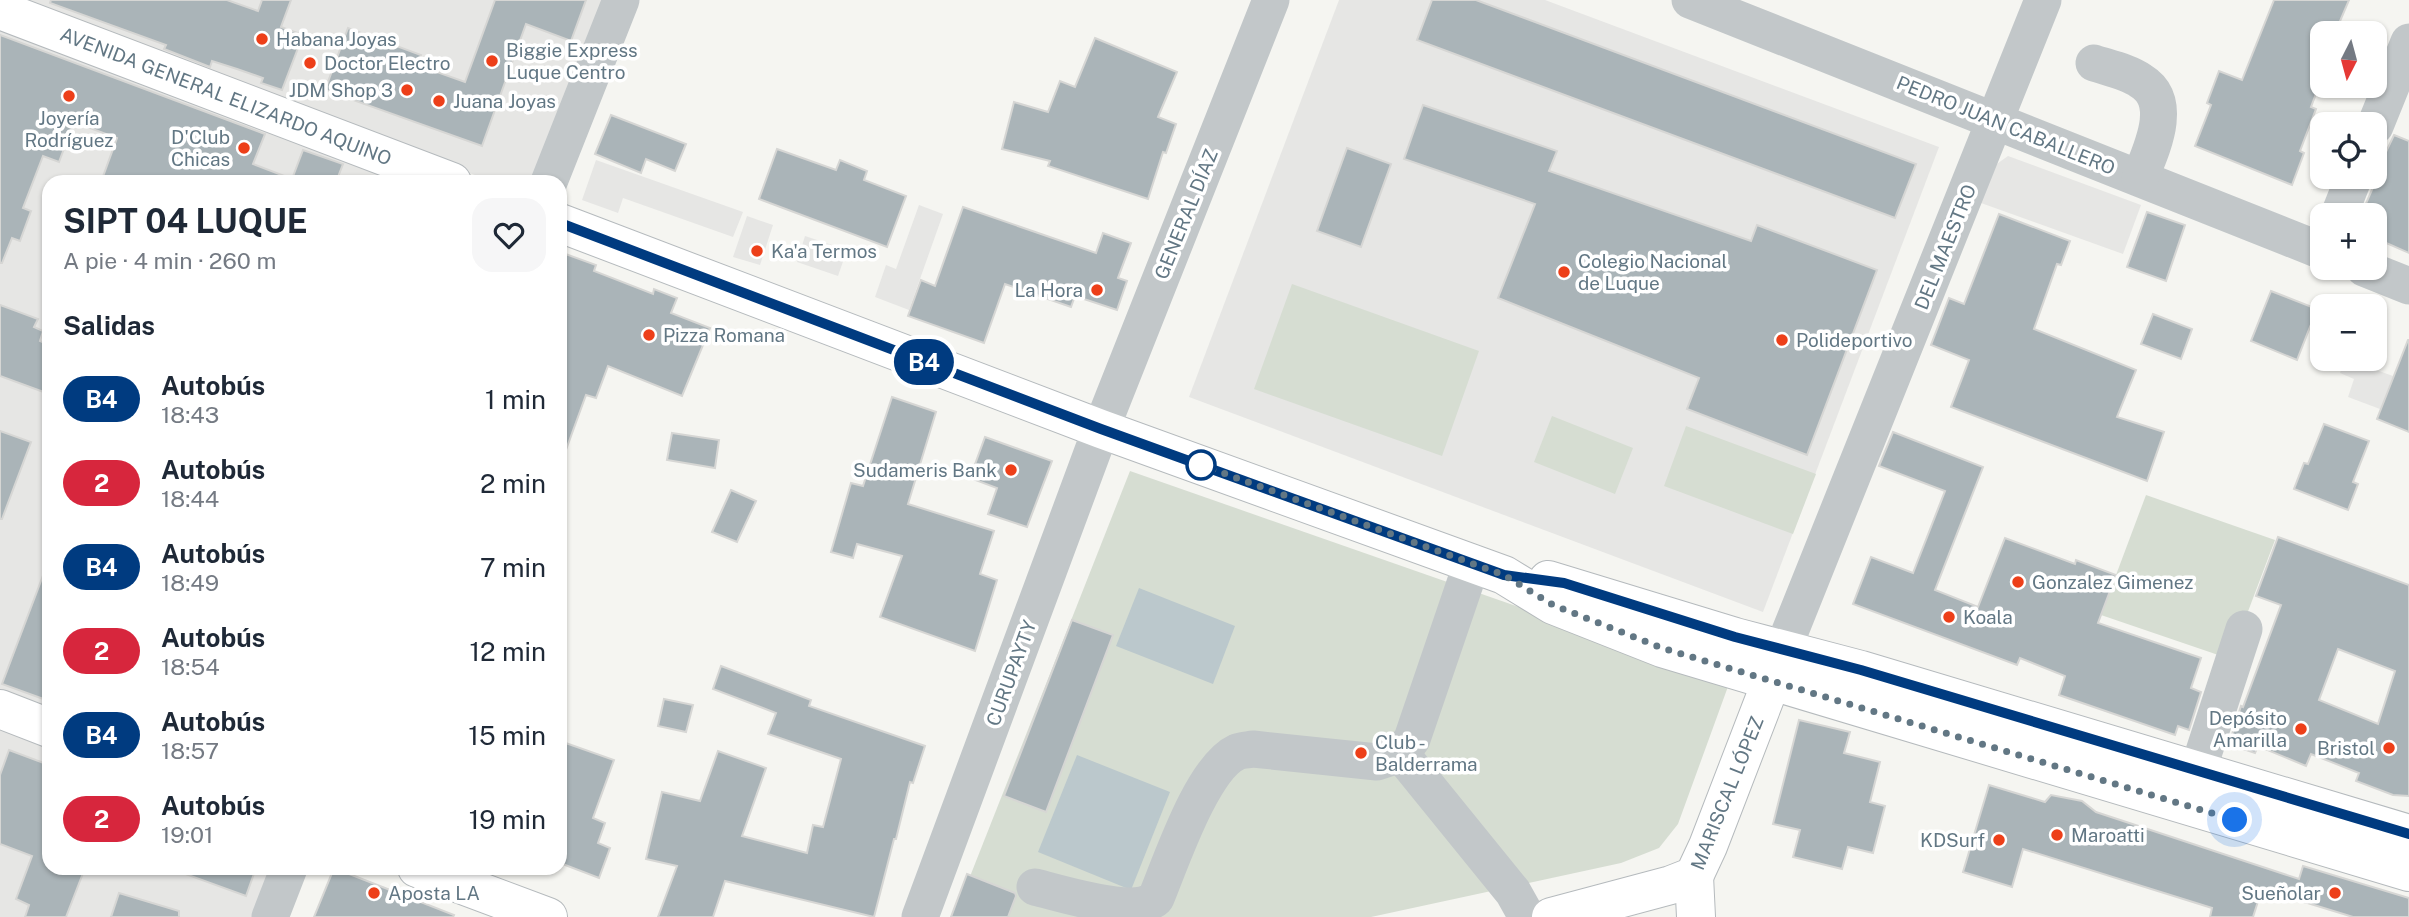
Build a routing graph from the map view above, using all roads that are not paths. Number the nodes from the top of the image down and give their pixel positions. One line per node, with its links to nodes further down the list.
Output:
1 (621, 0): 11 (street)
2 (1271, 0): 17 (street, GENERAL DÍAZ)
3 (1690, 0): 9 (street, PEDRO JUAN CABALLERO)
4 (2043, 0): 9 (street, DEL MAESTRO)
5 (0, 10): 10 (main road, AVENIDA GENERAL ELIZARDO AQUINO)
6 (2409, 42): 8 (street)
7 (2094, 63): 12 (street)
8 (2381, 112)
9 (1995, 121): 12 (street, PEDRO JUAN CABALLERO); 20 (street, DEL MAESTRO)
10 (430, 175)
11 (552, 175)
12 (2140, 178): 14 (street, PEDRO JUAN CABALLERO)
13 (567, 226): 17 (main road)
14 (2310, 246)
15 (2387, 277): 16 (street)
16 (2409, 286)
17 (1101, 429): 18 (main road); 33 (street, CURUPAYTY)
18 (1488, 569): 20 (main road); 23 (street)
19 (2244, 629): 24 (street)
20 (1778, 665): 24 (main road); 26 (main road); 29 (main road, MARISCAL LÓPEZ)
21 (0, 709): 22 (main road)
22 (42, 725)
23 (1401, 754): 30 (street); 34 (street)
24 (2199, 770): 25 (main road)
25 (2409, 834)
26 (2409, 872)
27 (286, 875): 31 (street)
28 (436, 875): 32 (main road)
29 (1693, 877): 35 (main road, MARISCAL LÓPEZ); 36 (main road)
30 (1035, 887)
31 (270, 917)
32 (548, 917)
33 (920, 917)
34 (1527, 917)
35 (1551, 917)
36 (1696, 917)

